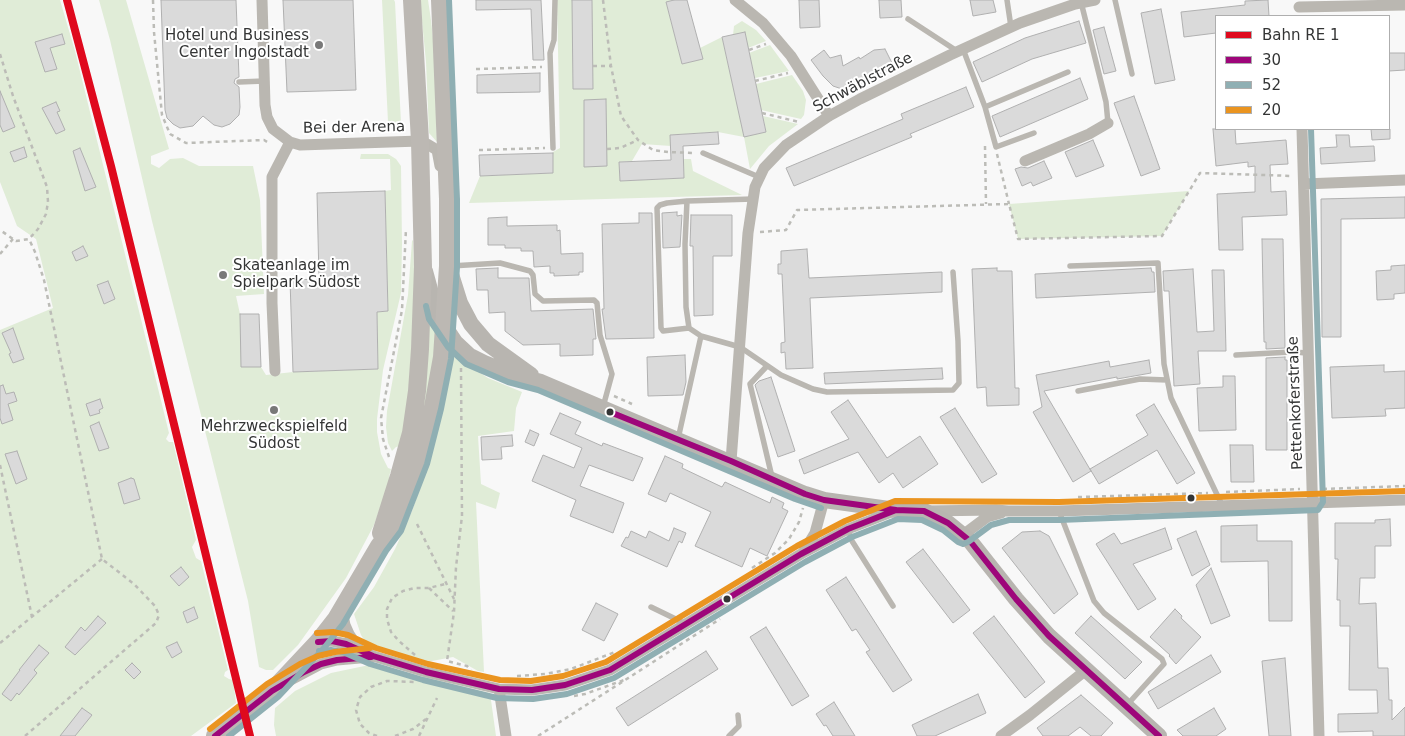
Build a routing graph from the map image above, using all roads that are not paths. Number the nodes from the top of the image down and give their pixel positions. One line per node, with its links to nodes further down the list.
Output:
1 (262, 0): 17 (street, Bei der Arena)
2 (412, 0): 24 (main road)
3 (440, 0): 32 (main road)
4 (555, 0): 26 (lane)
5 (735, 0): 20 (street)
6 (1007, 0): 13 (lane)
7 (1095, 0): 9 (street, Schwäblstraße)
8 (1115, 0): 16 (lane)
9 (1081, 1): 13 (street, Schwäblstraße); 21 (lane)
10 (1405, 5): 11 (street)
11 (1298, 8)
12 (908, 19): 14 (lane)
13 (1012, 27): 14 (street, Schwäblstraße)
14 (960, 50): 19 (lane); 20 (street, Schwäblstraße)
15 (1068, 72): 19 (lane)
16 (1132, 74)
17 (264, 81): 18 (lane); 25 (street, Bei der Arena)
18 (239, 82)
19 (985, 107): 23 (lane)
20 (829, 116): 29 (street, Schwäblstraße)
21 (1108, 123): 28 (street)
22 (1302, 130): 30 (street, Pettenkoferstraße)
23 (1034, 134)
24 (420, 141): 25 (street, Bei der Arena); 32 (street); 37 (main road)
25 (288, 146): 46 (street, Bei der Arena)
26 (554, 148)
27 (703, 153): 29 (lane)
28 (1025, 161)
29 (759, 177): 33 (street, Schwäblstraße)
30 (1304, 180): 31 (street); 43 (street, Pettenkoferstraße)
31 (1405, 180)
32 (448, 199): 35 (main road)
33 (753, 199): 34 (lane); 42 (street, Schwäblstraße)
34 (686, 201): 40 (lane); 40 (lane)
35 (448, 266): 39 (main road); 48 (street); 50 (lane)
36 (1070, 266): 47 (lane)
37 (423, 267): 39 (street); 64 (main road)
38 (953, 272): 45 (lane)
39 (445, 327): 48 (street); 64 (main road)
40 (688, 328): 41 (lane)
41 (701, 336): 42 (lane); 51 (lane)
42 (740, 347): 45 (lane); 52 (street, Schwäblstraße)
43 (1309, 353): 44 (lane); 56 (street, Pettenkoferstraße)
44 (1236, 354)
45 (767, 366): 53 (lane)
46 (275, 371)
47 (1168, 380): 49 (lane); 57 (lane)
48 (541, 382): 50 (street)
49 (1078, 391)
50 (605, 401): 51 (street)
51 (678, 440): 52 (street)
52 (731, 461): 53 (street)
53 (772, 479): 54 (street)
54 (824, 500): 58 (street); 65 (street)
55 (1405, 500): 56 (street)
56 (1314, 502): 57 (street); 83 (street, Pettenkoferstraße)
57 (1222, 505): 61 (street)
58 (896, 510): 59 (street); 62 (street)
59 (924, 512): 60 (street); 63 (street)
60 (1008, 512): 61 (street); 63 (street)
61 (1059, 512): 76 (lane)
62 (848, 529): 65 (street); 67 (lane)
63 (963, 535): 73 (street)
64 (379, 546): 66 (main road)
65 (801, 554): 69 (street)
66 (345, 604): 70 (main road); 71 (street)
67 (893, 606)
68 (651, 607): 69 (lane)
69 (686, 624): 74 (street)
70 (318, 642): 71 (street); 75 (main road)
71 (360, 650): 72 (street)
72 (373, 656): 74 (street); 75 (street)
73 (1086, 670): 76 (street); 81 (street)
74 (499, 689): 79 (street)
75 (272, 691): 78 (main road)
76 (1126, 706): 82 (street)
77 (738, 715): 80 (lane)
78 (215, 736)
79 (506, 736)
80 (729, 736)
81 (1001, 736)
82 (1159, 736)
83 (1319, 736)

